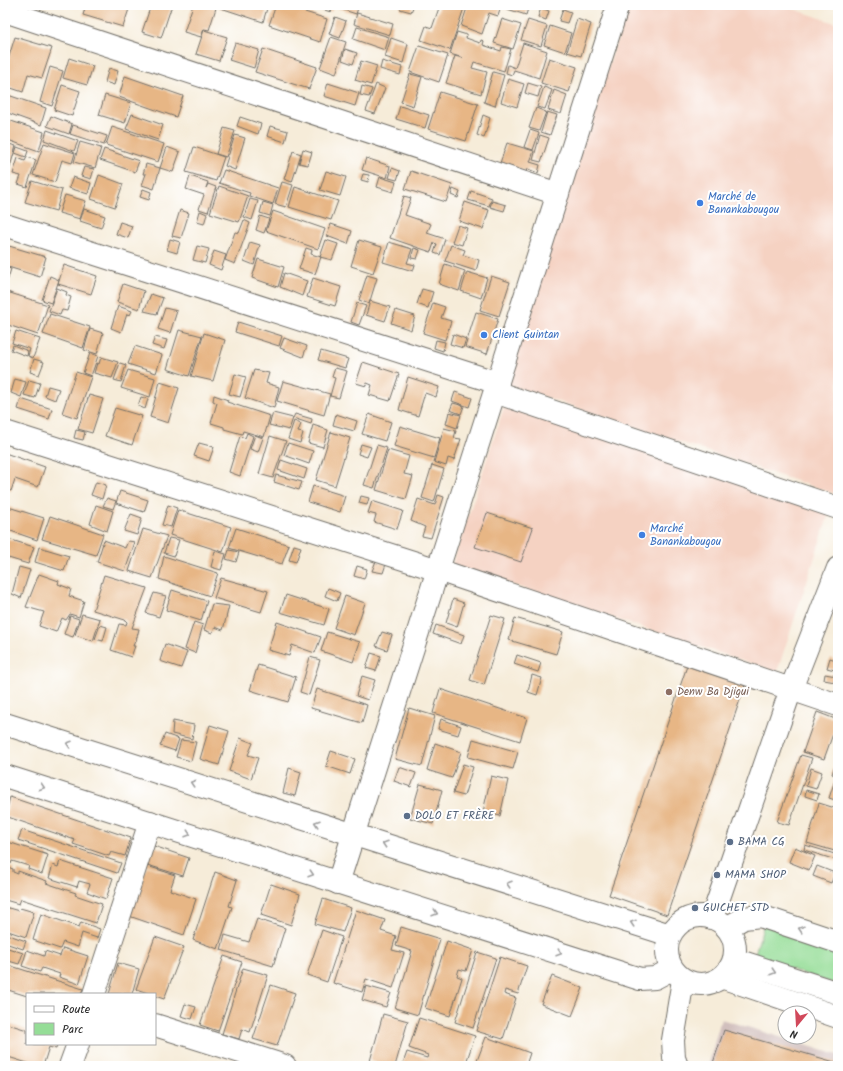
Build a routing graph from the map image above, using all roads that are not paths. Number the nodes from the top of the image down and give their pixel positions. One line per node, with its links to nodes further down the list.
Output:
1 (618, 5): 3 (street)
2 (5, 11): 3 (street)
3 (558, 194): 5 (street)
4 (5, 225): 5 (street)
5 (496, 388): 7 (street); 9 (street)
6 (5, 432): 9 (street)
7 (838, 508)
8 (838, 568): 10 (street)
9 (438, 570): 10 (street); 15 (street)
10 (791, 689): 11 (street); 17 (street)
11 (838, 705)
12 (5, 724): 15 (street, one-way to 12)
13 (5, 776): 14 (street, one-way to 14)
14 (150, 822): 16 (street, one-way to 16); 22 (street)
15 (354, 834): 16 (street); 18 (street, one-way to 15)
16 (338, 883): 21 (street, one-way to 21)
17 (720, 922): 18 (street); 19 (street, one-way to 17); 20 (street)
18 (670, 935): 21 (street)
19 (838, 942)
20 (730, 969): 21 (street); 23 (street, one-way to 23); 24 (street)
21 (678, 975): 29 (street)
22 (94, 993)
23 (838, 993)
24 (838, 1017)
25 (156, 1024): 28 (street)
26 (78, 1045): 27 (street)
27 (70, 1066)
28 (285, 1066)
29 (678, 1066)

